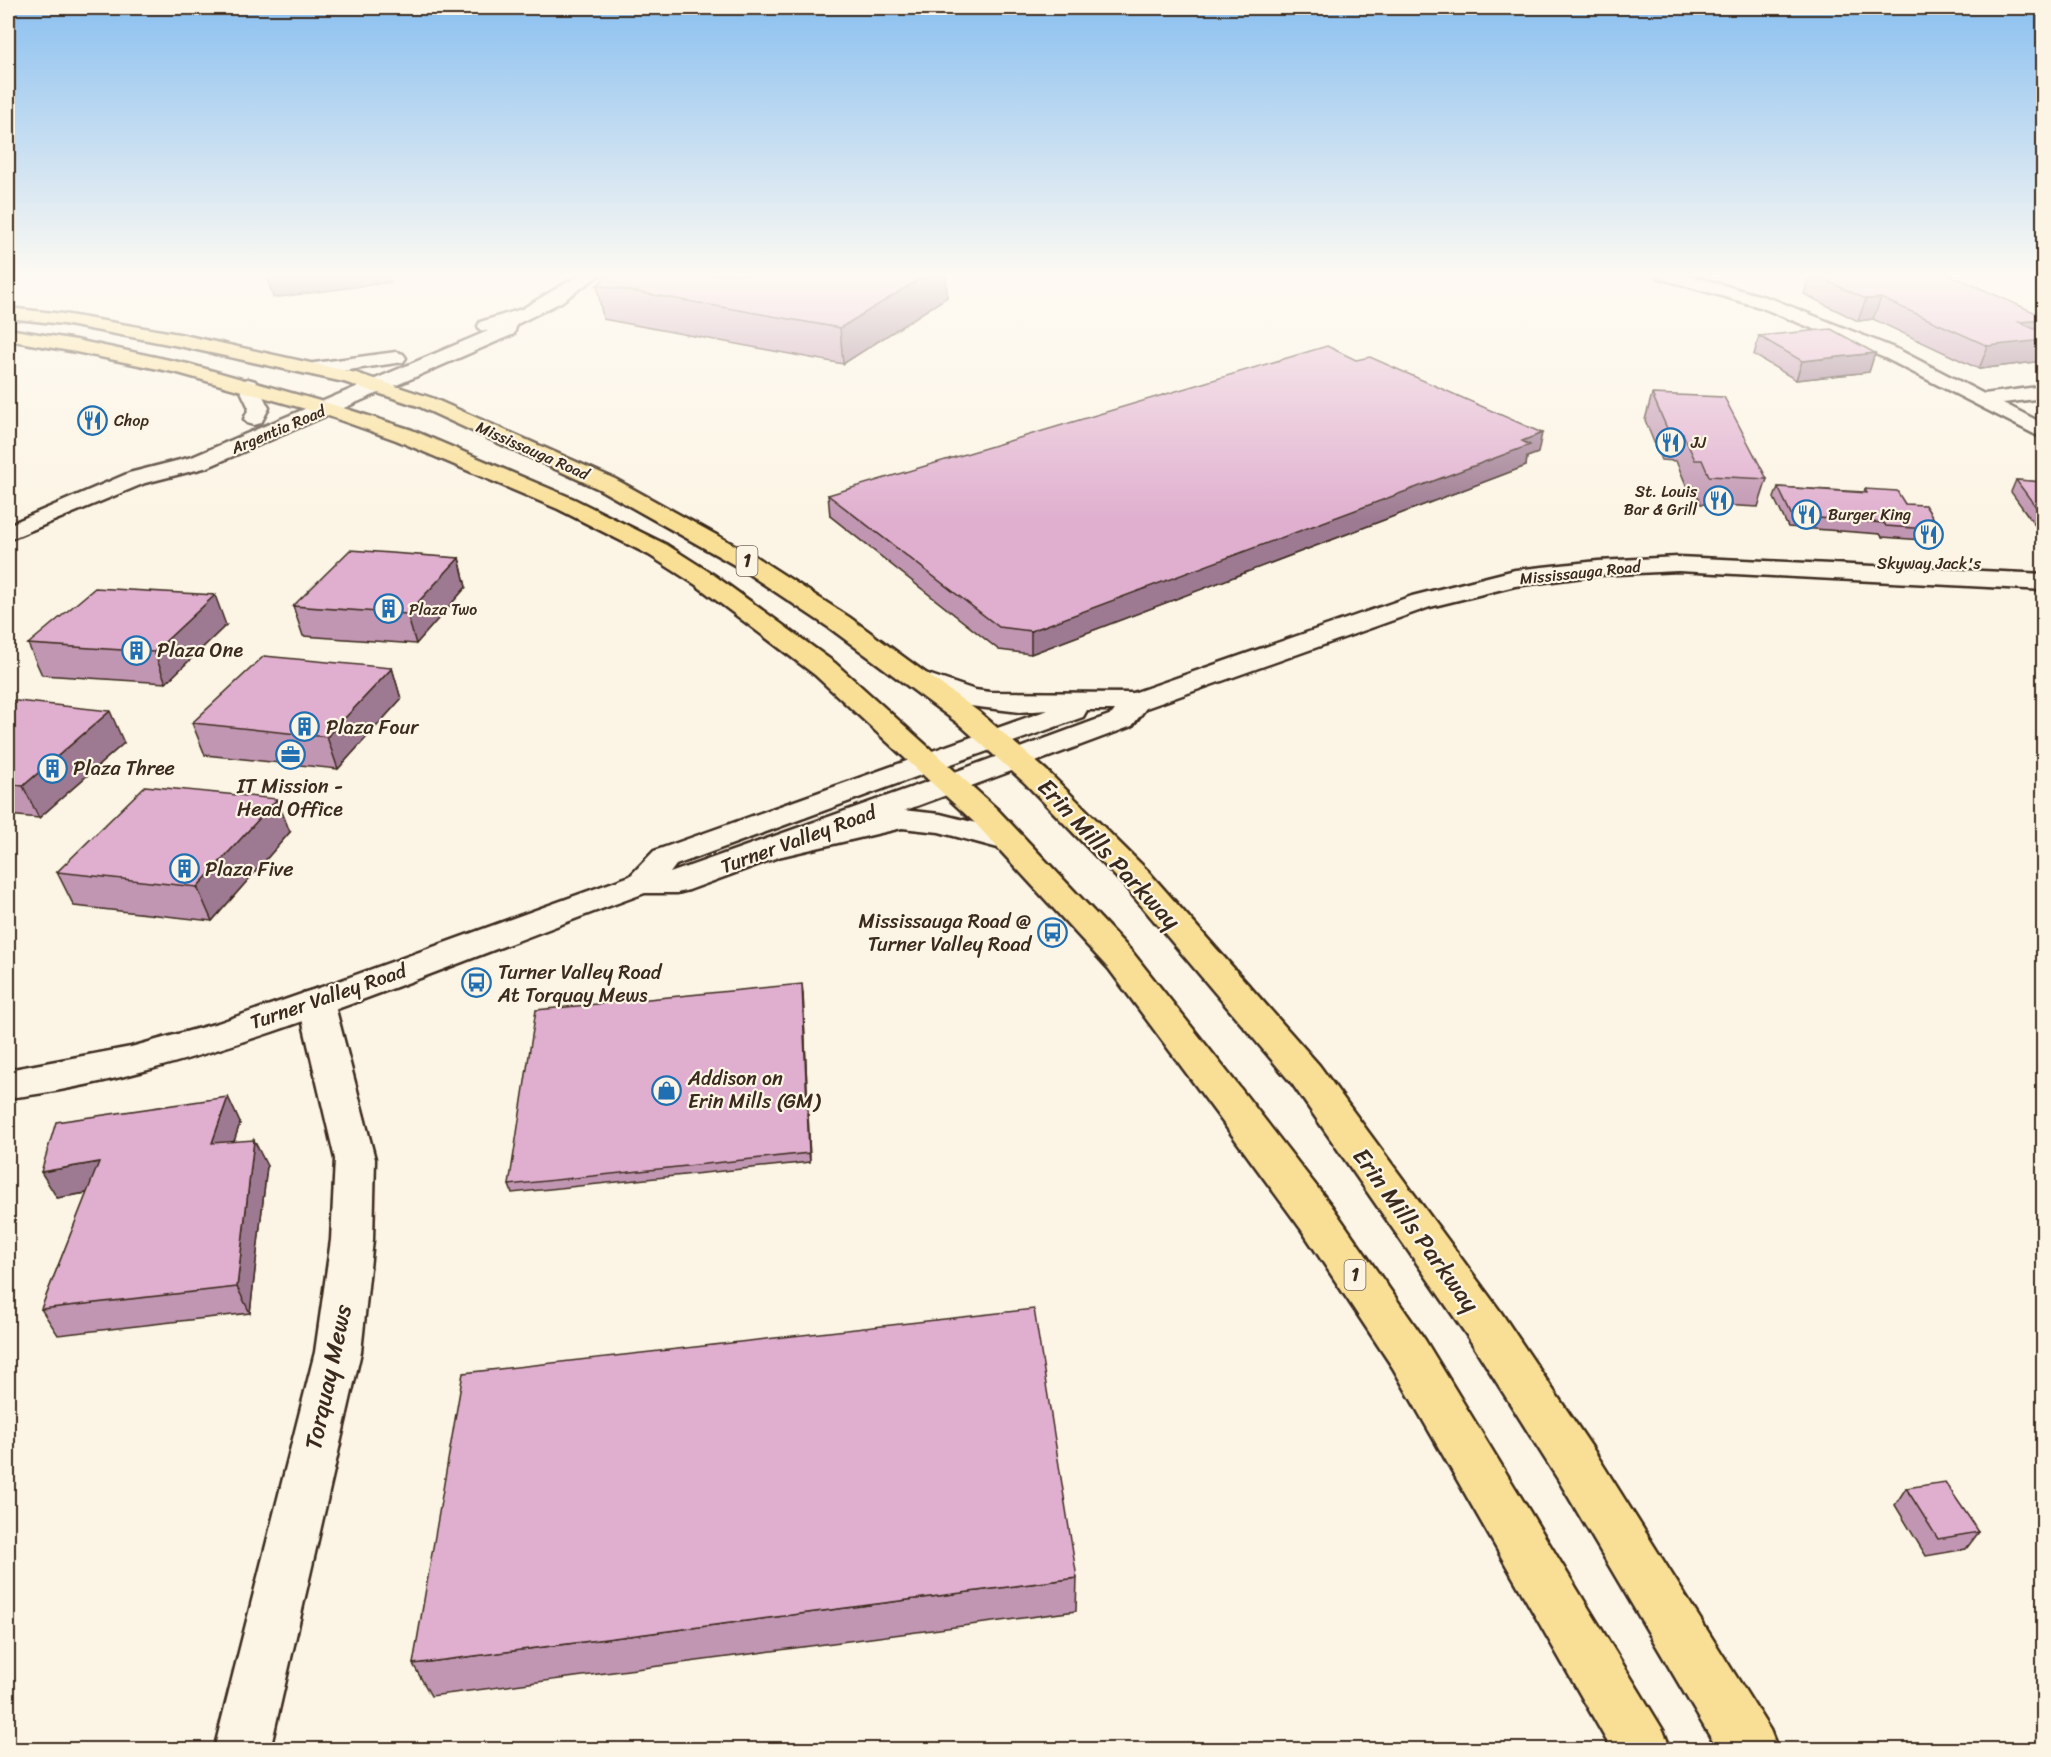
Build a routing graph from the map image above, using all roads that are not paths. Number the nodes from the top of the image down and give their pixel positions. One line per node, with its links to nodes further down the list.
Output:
1 (128, 356): 10 (main road, Mississauga Road / 1)
2 (254, 356): 7 (main road, Mississauga Road / 1)
3 (401, 356): 6 (street, Argentia Road)
4 (450, 356): 8 (street, Argentia Road)
5 (1896, 356): 14 (street)
6 (396, 358): 7 (street); 9 (street, Argentia Road)
7 (314, 369): 9 (main road, Mississauga Road / 1)
8 (422, 369): 11 (street, Argentia Road); 15 (street)
9 (349, 377): 11 (main road, Mississauga Road / 1); 13 (street, Argentia Road)
10 (248, 385): 13 (main road, Mississauga Road / 1); 18 (street)
11 (380, 387): 15 (main road, Mississauga Road / 1); 16 (street, Argentia Road)
12 (2043, 392): 14 (street)
13 (297, 400): 16 (main road, Mississauga Road / 1); 18 (street, Argentia Road)
14 (1982, 400): 19 (street)
15 (425, 402): 22 (main road, Mississauga Road / 1)
16 (327, 409): 17 (main road, Mississauga Road / 1); 18 (street, Argentia Road)
17 (373, 424): 18 (street); 26 (main road, Mississauga Road / 1)
18 (262, 426): 20 (street, Argentia Road)
19 (2043, 433)
20 (8, 533)
21 (2043, 582): 24 (street, Mississauga Road)
22 (916, 678): 23 (street); 25 (main road, Mississauga Road / 1)
23 (1100, 701): 24 (street, Mississauga Road); 25 (street, Mississauga Road)
24 (1136, 702): 25 (street, Mississauga Road)
25 (1005, 749): 26 (street, Mississauga Road); 27 (street, Mississauga Road); 35 (main road, Erin Mills Parkway / 1)
26 (929, 762): 27 (main road, Mississauga Road / 1); 30 (street, Turner Valley Road)
27 (952, 783): 28 (main road, 1); 29 (street, Turner Valley Road)
28 (1009, 841): 29 (street); 34 (main road, 1)
29 (782, 846): 30 (street, Turner Valley Road)
30 (642, 883): 31 (street, Turner Valley Road)
31 (316, 1002): 32 (street, Turner Valley Road); 33 (street, Torquay Mews)
32 (8, 1084)
33 (242, 1749)
34 (1643, 1749)
35 (1750, 1749)

